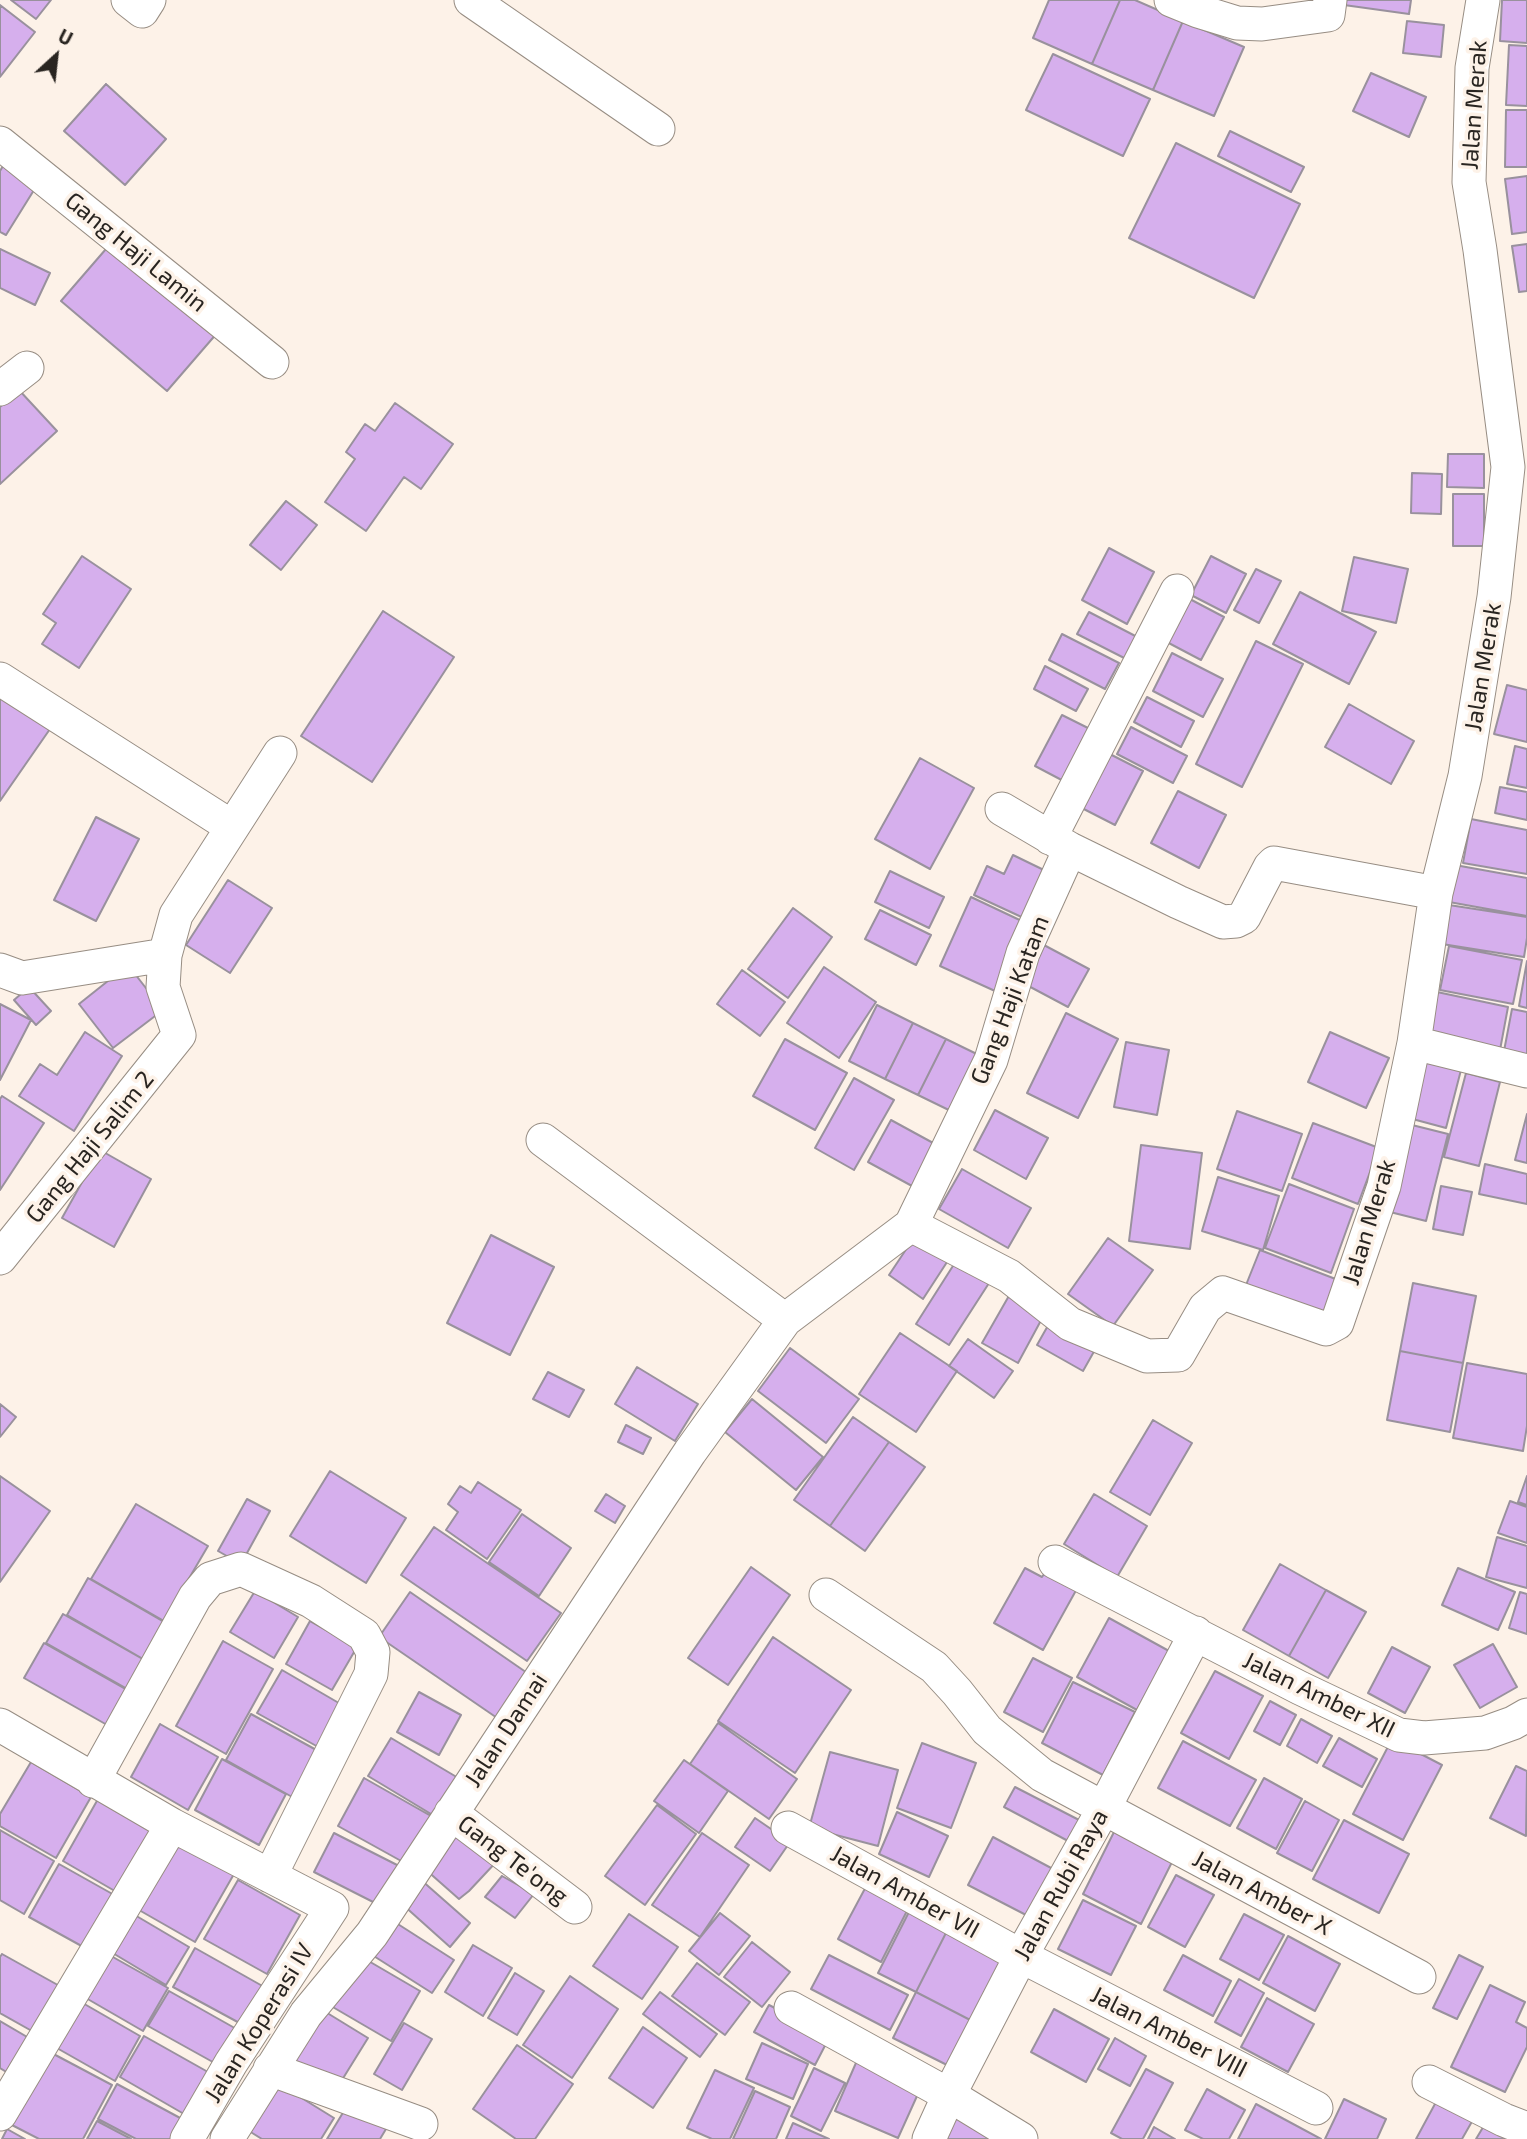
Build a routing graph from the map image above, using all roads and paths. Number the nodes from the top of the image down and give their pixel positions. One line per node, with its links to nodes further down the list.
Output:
1 (128, 0): 2 (street)
2 (149, 0)
3 (471, 0): 7 (street)
4 (1171, 0): 6 (street)
5 (1483, 0): 12 (street, Jalan Merak)
6 (1329, 8)
7 (658, 129)
8 (0, 143): 9 (street, Gang Haji Lamin)
9 (272, 362)
10 (27, 368): 11 (street)
11 (0, 389)
12 (1518, 467): 19 (street, Jalan Merak)
13 (1177, 591): 18 (street, Gang Haji Katam)
14 (0, 678): 17 (street)
15 (280, 753): 17 (street)
16 (1002, 808): 18 (street)
17 (232, 827): 20 (street)
18 (1060, 844): 19 (street); 25 (street, Gang Haji Katam)
19 (1436, 892): 22 (street, Jalan Merak)
20 (165, 955): 21 (street); 26 (street, Gang Haji Salim 2)
21 (0, 970)
22 (1414, 1043): 23 (street); 25 (street, Jalan Merak)
23 (1527, 1071)
24 (543, 1140): 27 (street)
25 (911, 1225): 27 (street, Jalan Damai)
26 (0, 1258)
27 (785, 1320): 35 (street, Jalan Damai)
28 (1055, 1562): 30 (street, Jalan Amber XII)
29 (826, 1595): 34 (street, Jalan Amber X)
30 (1196, 1633): 31 (street, Jalan Amber XII); 34 (street, Jalan Rubi Raya)
31 (1527, 1715)
32 (4, 1736): 33 (street)
33 (93, 1781): 36 (street); 38 (street)
34 (1104, 1808): 40 (street, Jalan Rubi Raya); 41 (street, Jalan Amber X)
35 (451, 1813): 39 (street, Gang Te'ong); 43 (street, Jalan Damai)
36 (172, 1825): 38 (street); 47 (street)
37 (788, 1828): 40 (street, Jalan Amber VII)
38 (270, 1876): 50 (street, Jalan Koperasi IV)
39 (575, 1907)
40 (1021, 1956): 45 (street, Jalan Rubi Raya); 46 (street, Jalan Amber VIII)
41 (1419, 1977)
42 (791, 2008): 45 (street)
43 (270, 2069): 48 (street); 51 (street, Jalan Damai)
44 (1429, 2082): 49 (street)
45 (949, 2095): 52 (street, Jalan Rubi Raya); 53 (street)
46 (1316, 2108)
47 (0, 2114)
48 (421, 2124)
49 (1527, 2129)
50 (187, 2139)
51 (227, 2139)
52 (929, 2139)
53 (1021, 2139)

